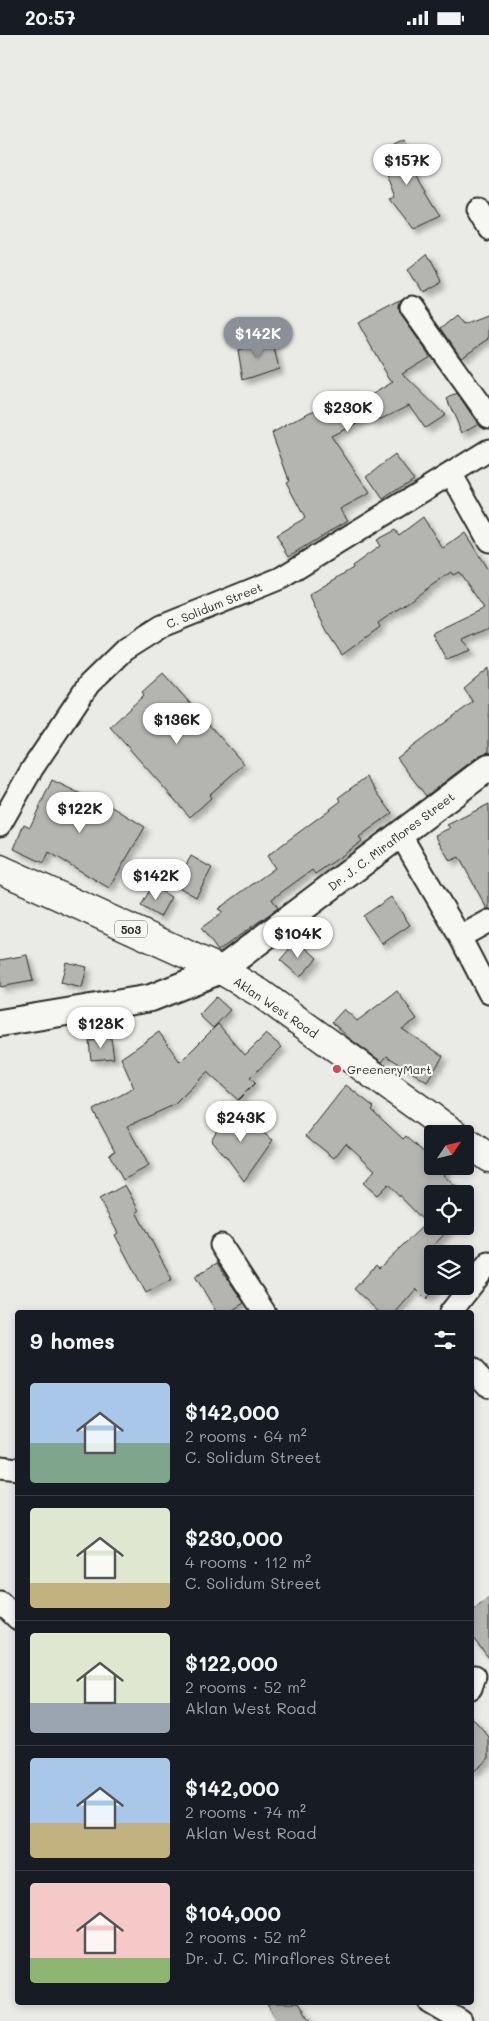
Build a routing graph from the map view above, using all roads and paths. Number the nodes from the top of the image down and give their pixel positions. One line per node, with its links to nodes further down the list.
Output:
1 (478, 210): 2 (street)
2 (489, 228)
3 (411, 309): 4 (street)
4 (489, 417)
5 (489, 451): 6 (street, C. Solidum Street)
6 (452, 475): 7 (street); 9 (street, C. Solidum Street)
7 (489, 541)
8 (489, 767): 10 (street, Dr. J. C. Miraflores Street)
9 (0, 825)
10 (400, 834): 13 (street); 14 (street, Dr. J. C. Miraflores Street)
11 (0, 869): 14 (main road, Aklan West Road / 503)
12 (489, 921): 13 (street)
13 (460, 937): 15 (street)
14 (221, 970): 16 (street, Dr. J. C. Miraflores Street); 17 (main road, Aklan West Road / 503)
15 (489, 993)
16 (0, 1023)
17 (443, 1125)
18 (474, 1147): 19 (main road)
19 (489, 1158)
20 (221, 1245): 22 (street)
21 (489, 1263): 23 (street)
22 (263, 1310)
23 (452, 1310)
24 (474, 1372): 25 (street)
25 (489, 1387)
26 (0, 1467): 27 (street)
27 (15, 1469)
28 (0, 1602): 29 (street)
29 (15, 1616)
30 (433, 2005): 31 (street)
31 (461, 2021)

